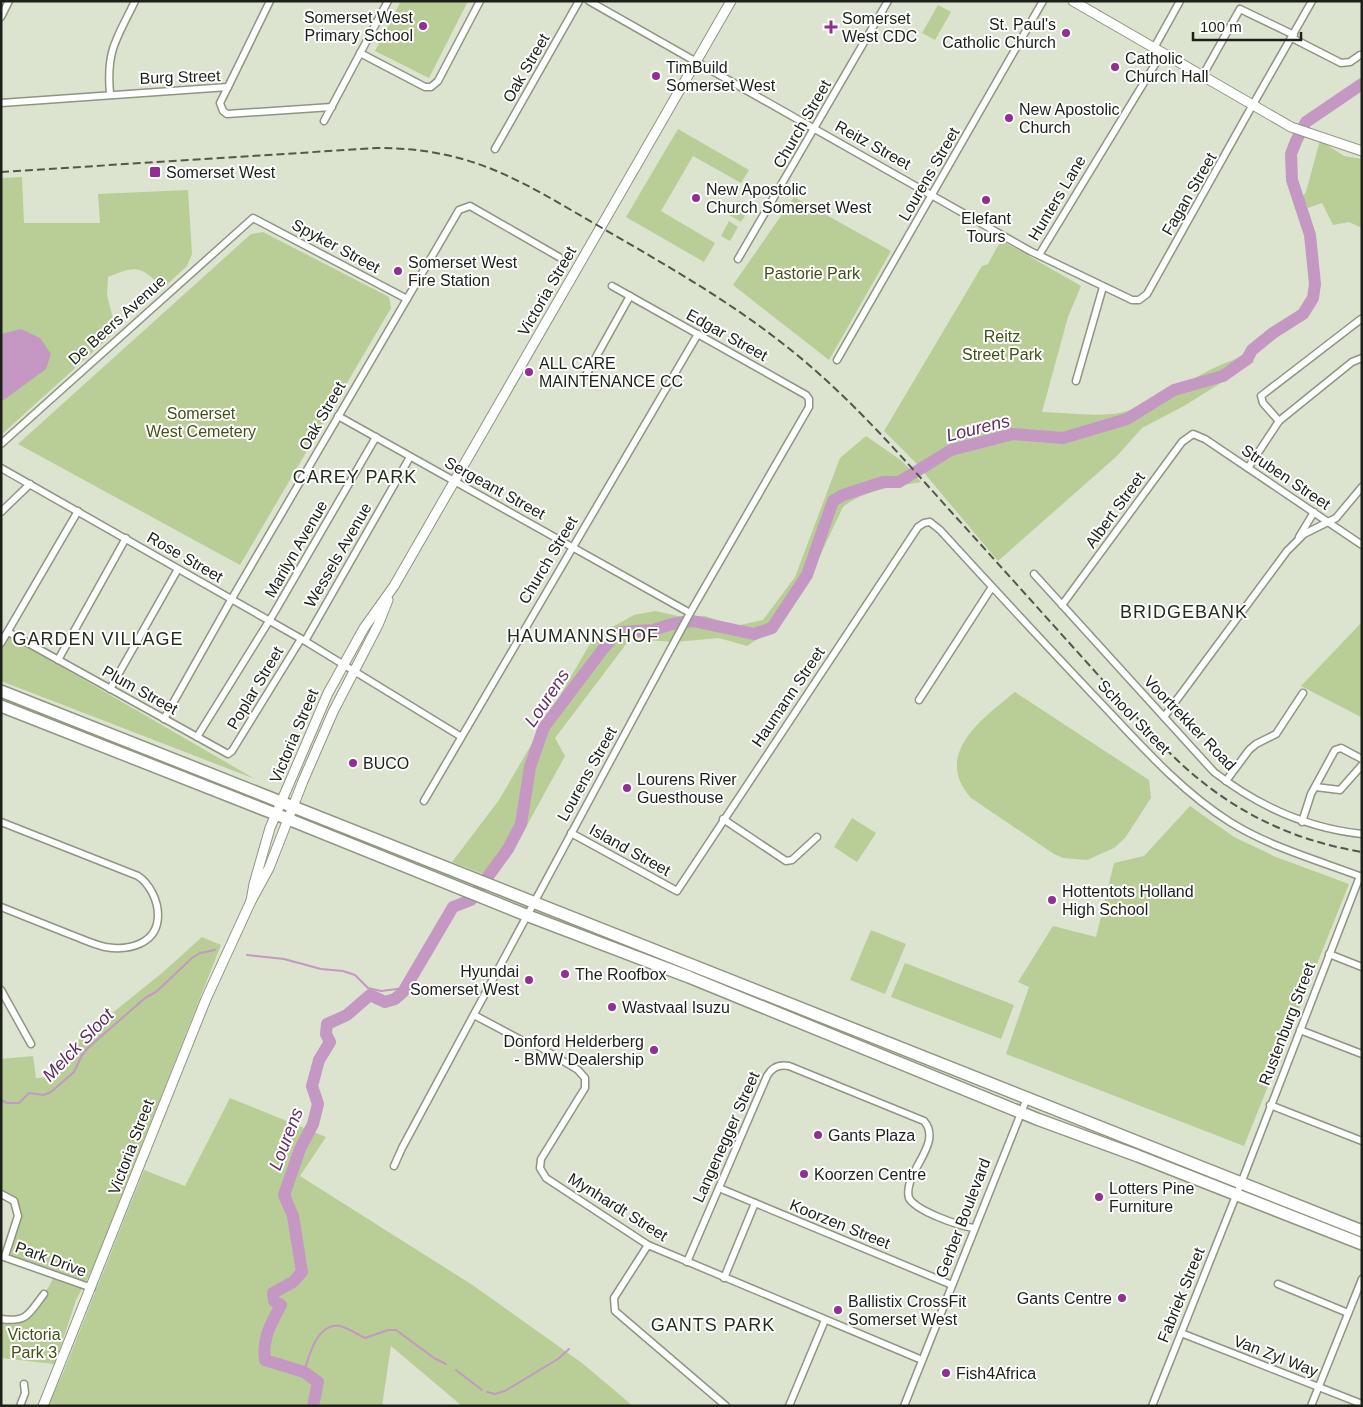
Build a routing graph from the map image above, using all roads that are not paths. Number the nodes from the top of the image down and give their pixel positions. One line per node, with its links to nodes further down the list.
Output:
1 (9, 1): 14 (street)
2 (135, 1): 22 (street)
3 (270, 1): 21 (street)
4 (388, 1): 17 (street)
5 (480, 1): 17 (street)
6 (580, 1): 28 (street, Oak Street)
7 (589, 1): 19 (street, Reitz Street)
8 (731, 1): 19 (main road, Victoria Street)
9 (888, 1): 27 (street, Church Street)
10 (1043, 1): 30 (street, Lourens Street)
11 (1073, 1): 16 (main road)
12 (1180, 1): 16 (street, Hunters Lane)
13 (1312, 1): 15 (street, Fagan Street)
14 (1, 16)
15 (1293, 36): 18 (street); 20 (street); 24 (street, Fagan Street)
16 (1158, 50): 20 (main road); 32 (street, Hunters Lane)
17 (360, 53): 25 (street)
18 (1360, 55)
19 (696, 62): 27 (street, Reitz Street); 55 (main road, Victoria Street)
20 (1204, 76): 24 (main road)
21 (228, 87): 22 (street, Burg Street); 25 (street, Burg Street)
22 (110, 94): 23 (street, Burg Street)
23 (1, 103)
24 (1254, 104): 29 (main road); 37 (street, Fagan Street)
25 (332, 107): 26 (street)
26 (324, 121)
27 (816, 129): 30 (street, Reitz Street); 34 (street, Church Street)
28 (495, 149)
29 (1362, 151)
30 (932, 195): 32 (street, Reitz Street); 43 (street, Lourens Street)
31 (253, 218): 39 (street, Spyker Street); 51 (street, De Beers Avenue)
32 (1039, 255): 36 (street, Reitz Street)
33 (560, 257): 39 (street, Oak Street)
34 (738, 259)
35 (612, 286): 38 (street, Edgar Street)
36 (1103, 287): 37 (street, Reitz Street); 45 (street)
37 (1147, 294)
38 (630, 296): 41 (street, Edgar Street); 44 (street)
39 (407, 299): 47 (street, Oak Street)
40 (1361, 319): 48 (street)
41 (698, 334): 46 (street, Edgar Street); 66 (street, Church Street)
42 (1362, 358): 48 (street)
43 (837, 360)
44 (586, 375)
45 (1076, 381)
46 (809, 400): 73 (street, Lourens Street)
47 (338, 416): 50 (street, Sergeant Street); 71 (street, Oak Street)
48 (1280, 421): 54 (street)
49 (1193, 434): 54 (street, Struben Street); 72 (street, Albert Street)
50 (376, 437): 52 (street, Sergeant Street); 74 (street, Marilyn Avenue)
51 (1, 444)
52 (410, 457): 55 (street, Sergeant Street); 76 (street, Wessels Avenue)
53 (1, 468): 56 (street, Rose Street)
54 (1248, 468): 60 (street, Struben Street)
55 (454, 482): 66 (street, Sergeant Street); 70 (main road, Victoria Street)
56 (30, 484): 58 (street, Rose Street); 59 (street)
57 (1362, 487): 62 (street)
58 (78, 511): 63 (street, Rose Street); 75 (street)
59 (1, 512)
60 (1314, 512): 62 (street, Struben Street); 64 (street)
61 (927, 522): 69 (street, School Street); 100 (street, Haumann Street)
62 (1329, 522): 64 (street); 65 (street, Struben Street)
63 (126, 538): 67 (street, Rose Street); 78 (street)
64 (1299, 538): 86 (street)
65 (1362, 545)
66 (572, 547): 73 (street, Sergeant Street); 88 (street, Church Street)
67 (178, 569): 71 (street, Rose Street); 81 (street)
68 (1034, 574): 72 (street, Voortrekker Road)
69 (992, 588): 84 (street); 106 (street, School Street)
70 (389, 595): 79 (main road, Victoria Street); 80 (main road, Victoria Street)
71 (231, 600): 74 (street, Rose Street); 87 (street, Oak Street)
72 (1062, 605): 86 (street, Voortrekker Road)
73 (688, 616): 103 (street, Lourens Street)
74 (269, 622): 76 (street, Rose Street); 89 (street, Marilyn Avenue)
75 (8, 632): 77 (street); 78 (street, Plum Street)
76 (303, 640): 79 (street, Rose Street); 90 (street, Poplar Street)
77 (1, 643)
78 (58, 660): 81 (street, Plum Street)
79 (343, 664): 80 (street, Rose Street); 96 (main road, Victoria Street)
80 (354, 671): 88 (street, Rose Street); 97 (main road, Victoria Street)
81 (110, 689): 87 (street, Plum Street)
82 (1, 691): 96 (highway)
83 (1303, 693): 93 (street)
84 (919, 700)
85 (1, 706): 98 (highway)
86 (1164, 717): 93 (street, Voortrekker Road)
87 (164, 719): 89 (street, Plum Street)
88 (460, 736): 95 (street, Church Street)
89 (197, 737): 90 (street, Plum Street)
90 (232, 751)
91 (1362, 759): 94 (street)
92 (1362, 765): 94 (street)
93 (1226, 781): 102 (street, Voortrekker Road)
94 (1315, 787): 102 (street)
95 (424, 801)
96 (282, 802): 97 (highway); 98 (main road, Victoria Street)
97 (293, 806): 99 (main road, Victoria Street); 109 (highway)
98 (276, 814): 99 (highway); 108 (main road, Victoria Street)
99 (288, 819): 108 (main road, Victoria Street); 111 (highway)
100 (724, 819): 105 (street); 107 (street, Haumann Street)
101 (1, 822): 110 (street)
102 (1302, 822): 104 (street, Voortrekker Road)
103 (571, 833): 107 (street, Island Street); 109 (street, Lourens Street)
104 (1361, 834)
105 (817, 837)
106 (1361, 877): 112 (street, Rustenburg Street)
107 (676, 891)
108 (251, 901): 139 (main road, Victoria Street)
109 (533, 901): 111 (street, Lourens Street); 119 (highway)
110 (1, 907)
111 (526, 915): 115 (street, Lourens Street); 121 (highway)
112 (1329, 954): 113 (street); 116 (street, Rustenburg Street)
113 (1362, 967)
114 (1, 990): 117 (street)
115 (474, 1015): 123 (street, Lourens Street); 132 (street, Mynhardt Street)
116 (1300, 1030): 118 (street); 120 (street, Rustenburg Street)
117 (30, 1044)
118 (1362, 1054)
119 (1027, 1098): 121 (street, Gerber Boulevard); 124 (highway)
120 (1270, 1105): 122 (street); 124 (street, Rustenburg Street)
121 (1021, 1112): 127 (highway); 129 (street, Gerber Boulevard)
122 (1362, 1141)
123 (394, 1166)
124 (1241, 1183): 127 (street, Rustenburg Street); 130 (highway)
125 (718, 1188): 128 (street, Koorzen Street); 129 (street, Langenegger Street); 134 (street, Langenegger Street)
126 (1, 1194): 133 (street)
127 (1235, 1195): 131 (highway); 144 (street, Fabriek Street)
128 (755, 1204): 135 (street); 138 (street, Koorzen Street)
129 (974, 1228): 138 (street, Gerber Boulevard)
130 (1362, 1231)
131 (1362, 1244)
132 (648, 1245): 134 (street, Mynhardt Street); 151 (street)
133 (3, 1256): 139 (street, Park Drive)
134 (687, 1262): 135 (street, Mynhardt Street)
135 (724, 1278): 143 (street, Mynhardt Street)
136 (1360, 1282): 141 (street)
137 (1278, 1284): 141 (street)
138 (952, 1285): 145 (street, Gerber Boulevard)
139 (92, 1288): 150 (main road, Victoria Street)
140 (44, 1294): 142 (street)
141 (1348, 1313): 147 (street)
142 (1, 1319)
143 (825, 1320): 145 (street, Mynhardt Street); 152 (street)
144 (1180, 1333): 147 (street, Van Zyl Way); 154 (street, Fabriek Street)
145 (922, 1360): 153 (street, Gerber Boulevard)
146 (24, 1384): 149 (street)
147 (1318, 1387): 148 (street, Van Zyl Way); 155 (street)
148 (1362, 1404)
149 (20, 1406)
150 (43, 1406)
151 (726, 1406)
152 (789, 1406)
153 (904, 1406)
154 (1152, 1406)
155 (1311, 1406)

